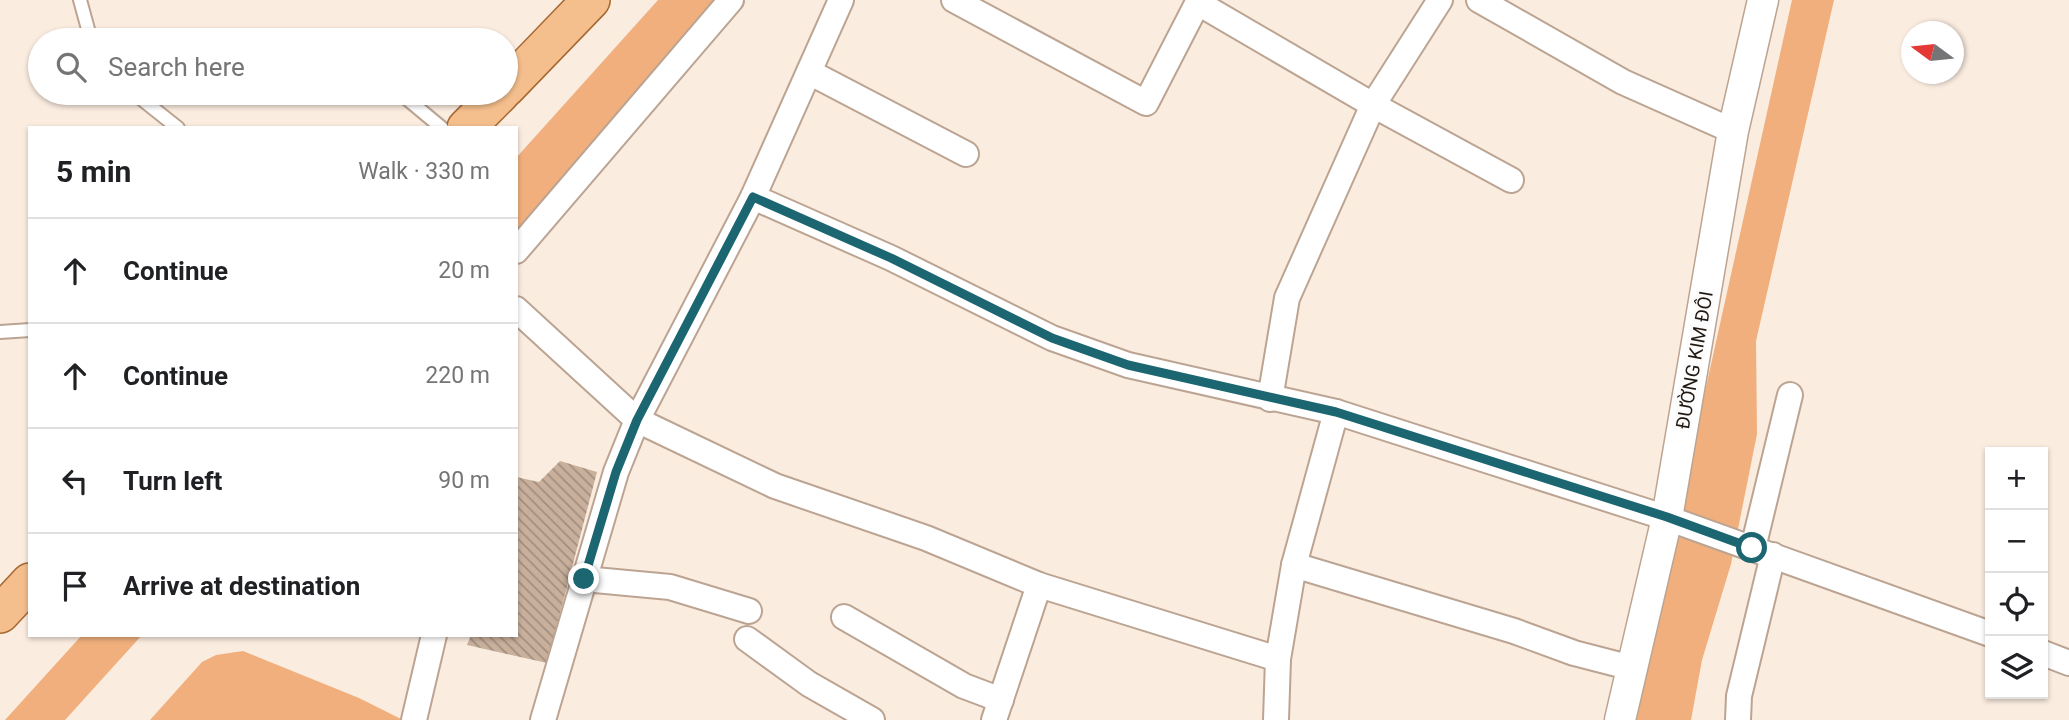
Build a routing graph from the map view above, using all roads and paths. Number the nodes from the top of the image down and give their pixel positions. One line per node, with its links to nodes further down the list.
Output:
1 (80, 0): 10 (lane)
2 (591, 0): 12 (main road)
3 (731, 0): 26 (street)
4 (841, 0): 11 (street)
5 (954, 0): 9 (street)
6 (1440, 0): 17 (street)
7 (1479, 0): 22 (street)
8 (1763, 0): 22 (street, ĐƯỜNG KIM ĐÔI)
9 (1198, 2): 17 (street)
10 (88, 28)
11 (809, 72): 23 (street); 25 (street)
12 (518, 76)
13 (149, 105): 18 (lane)
14 (414, 105): 19 (lane)
15 (489, 105): 20 (main road)
16 (495, 105): 21 (main road)
17 (1373, 105): 24 (street); 31 (street)
18 (175, 126)
19 (440, 126)
20 (468, 126)
21 (485, 126)
22 (1733, 131): 34 (street, ĐƯỜNG KIM ĐÔI)
23 (966, 155)
24 (1511, 180)
25 (753, 197): 31 (street); 33 (street)
26 (518, 249)
27 (518, 311): 33 (street)
28 (28, 330): 29 (lane)
29 (0, 332)
30 (1790, 395): 35 (street)
31 (1270, 399): 32 (street)
32 (1336, 412): 34 (street); 36 (street)
33 (637, 420): 37 (street); 39 (street)
34 (1676, 521): 35 (street); 49 (street, ĐƯỜNG KIM ĐÔI)
35 (1763, 551): 43 (street); 56 (street)
36 (1294, 565): 47 (street); 49 (street)
37 (584, 579): 40 (street); 52 (street)
38 (28, 584): 41 (main road)
39 (1039, 585): 47 (street); 50 (street)
40 (749, 611)
41 (0, 614)
42 (844, 617): 50 (street)
43 (1985, 632)
44 (434, 637): 51 (street)
45 (747, 639): 53 (street)
46 (2048, 655): 48 (street)
47 (1278, 659): 54 (street)
48 (2069, 663)
49 (1632, 668): 55 (street, ĐƯỜNG KIM ĐÔI)
50 (997, 710)
51 (414, 720)
52 (543, 720)
53 (872, 720)
54 (1276, 720)
55 (1620, 720)
56 (1738, 720)

